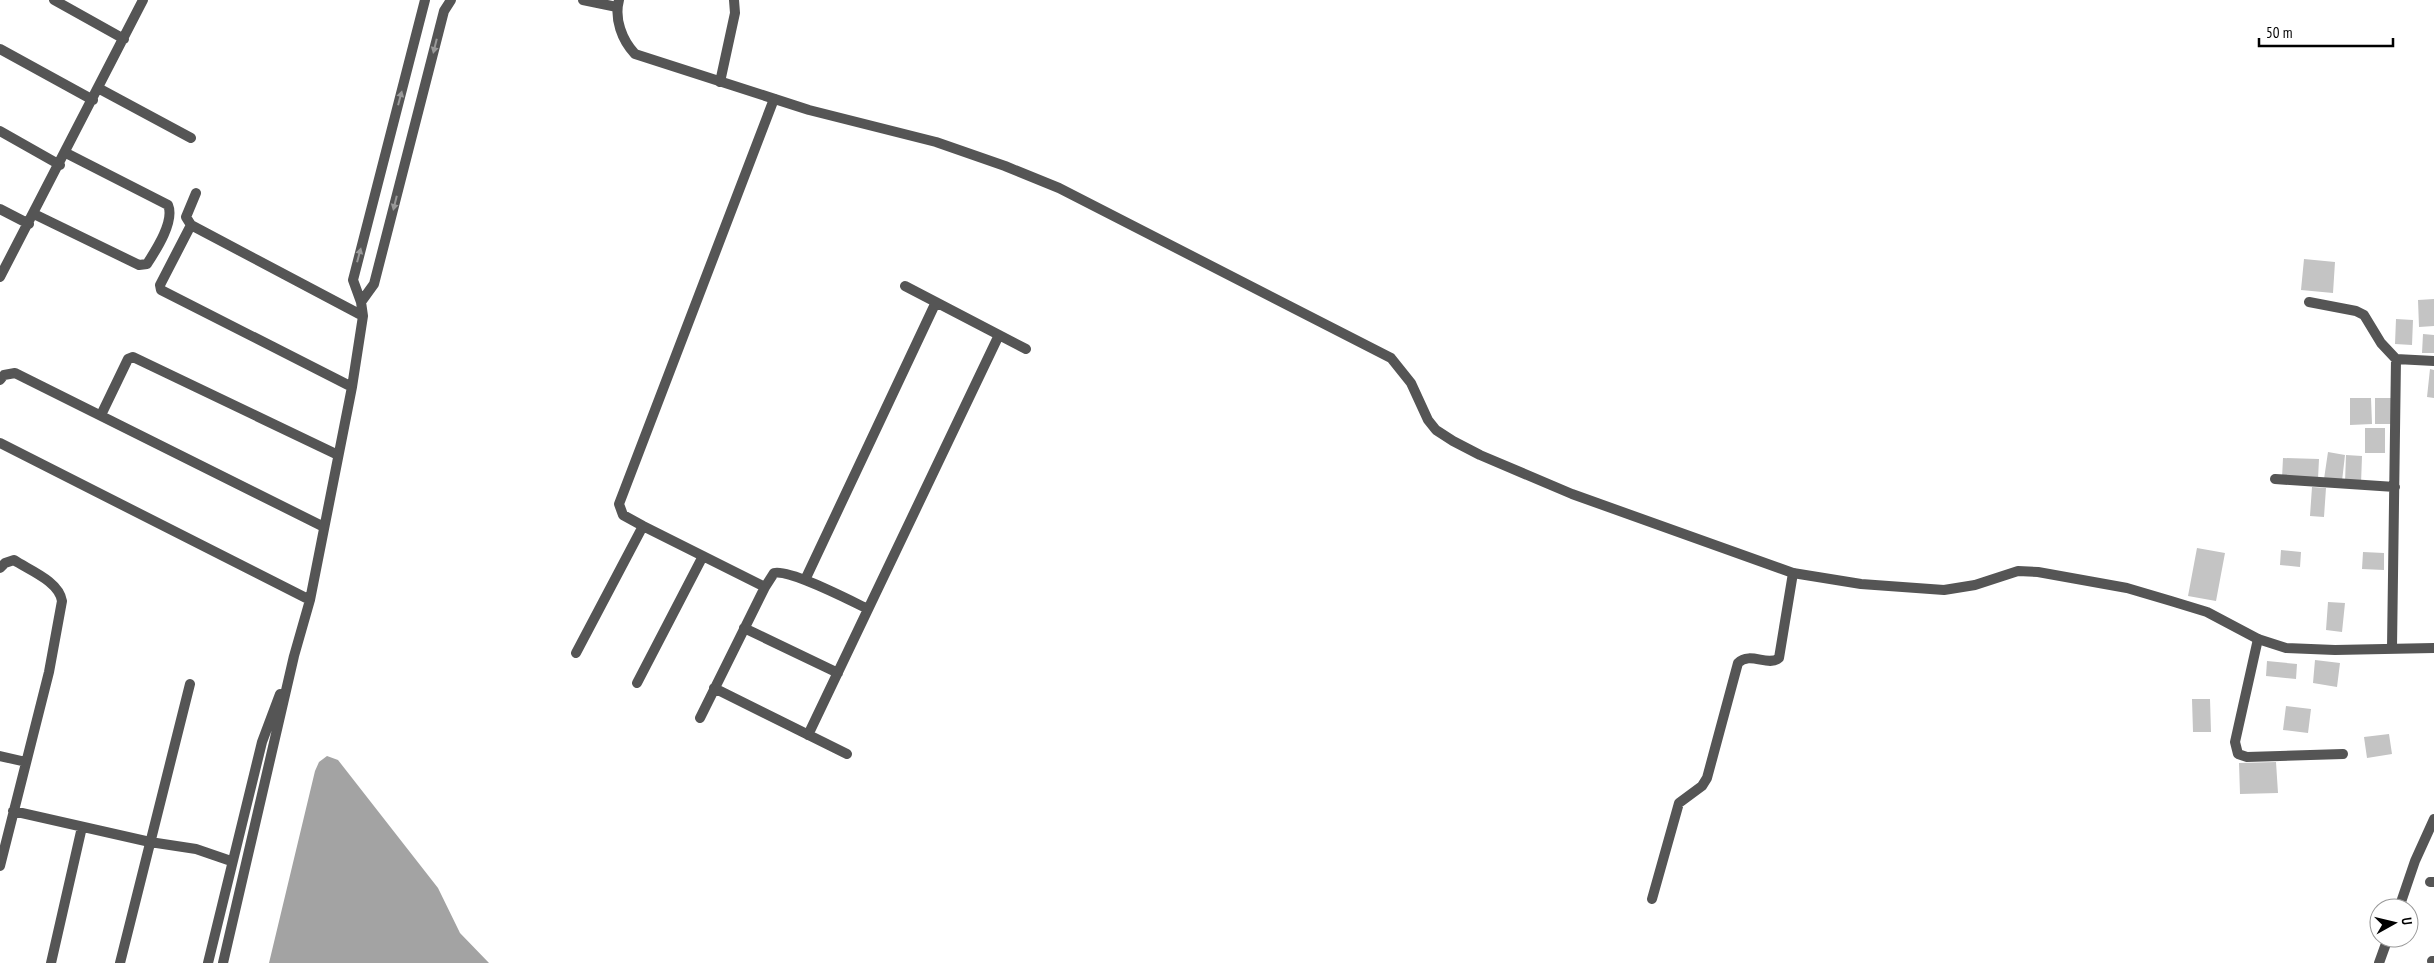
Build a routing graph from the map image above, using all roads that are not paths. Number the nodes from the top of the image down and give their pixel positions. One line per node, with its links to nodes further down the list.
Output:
1 (54, 0): 8 (street)
2 (143, 0): 8 (street)
3 (425, 0): 25 (street, one-way to 3)
4 (451, 0): 25 (street, one-way to 25)
5 (583, 0): 7 (street)
6 (734, 0): 10 (street)
7 (618, 3): 10 (street)
8 (124, 38): 11 (street)
9 (0, 49): 13 (street)
10 (720, 82): 12 (street)
11 (98, 88): 13 (street); 15 (street)
12 (774, 99): 40 (street); 44 (street)
13 (93, 100): 16 (street)
14 (0, 131): 17 (street)
15 (191, 138)
16 (66, 153): 17 (street); 20 (street)
17 (60, 165): 20 (street)
18 (196, 193): 22 (street)
19 (0, 209): 21 (street)
20 (34, 214): 21 (street)
21 (29, 224): 23 (street)
22 (191, 225): 28 (street); 34 (street)
23 (0, 277)
24 (904, 286): 26 (street)
25 (362, 302): 28 (street)
26 (936, 302): 29 (street); 45 (street)
27 (2309, 302): 31 (street)
28 (363, 316): 34 (street)
29 (999, 335): 30 (street); 48 (street)
30 (1026, 348)
31 (2396, 359): 32 (street); 39 (street)
32 (2434, 361)
33 (0, 380): 35 (street)
34 (352, 387): 37 (street)
35 (101, 415): 37 (street); 41 (street)
36 (0, 443): 47 (street)
37 (338, 455): 41 (street)
38 (2275, 480): 39 (street)
39 (2395, 487): 51 (street)
40 (643, 526): 42 (street); 53 (street)
41 (324, 527): 47 (street)
42 (703, 556): 46 (street); 56 (street)
43 (0, 568): 64 (street)
44 (1793, 573): 50 (street); 72 (street)
45 (804, 580): 46 (street); 48 (street)
46 (765, 587): 49 (street)
47 (310, 600): 54 (street)
48 (868, 609): 55 (street)
49 (744, 628): 55 (street); 58 (street)
50 (2258, 640): 51 (street); 62 (street)
51 (2392, 648): 52 (street)
52 (2434, 648)
53 (576, 653)
54 (294, 656): 70 (street); 77 (street)
55 (838, 674): 60 (street)
56 (637, 683)
57 (190, 684): 68 (street)
58 (714, 688): 59 (street); 60 (street)
59 (700, 718)
60 (808, 735): 61 (street)
61 (847, 754)
62 (2342, 754)
63 (0, 756): 64 (street)
64 (26, 762): 65 (street)
65 (13, 811): 67 (street); 69 (street)
66 (2434, 819): 71 (street)
67 (82, 827): 68 (street); 74 (street)
68 (150, 842): 70 (street); 75 (street)
69 (1, 860)
70 (231, 861): 76 (street)
71 (2402, 898)
72 (1652, 899)
73 (2384, 948): 78 (street)
74 (51, 963)
75 (120, 963)
76 (208, 963)
77 (223, 963)
78 (2379, 963)

